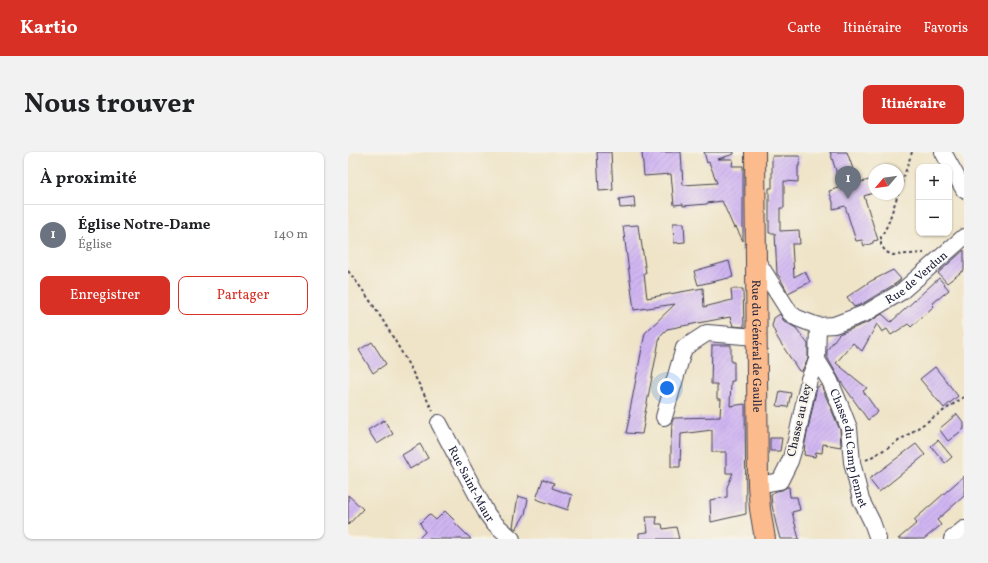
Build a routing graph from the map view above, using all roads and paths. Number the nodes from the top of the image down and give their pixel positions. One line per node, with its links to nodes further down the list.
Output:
1 (755, 152): 7 (main road, Rue du Général de Gaulle)
2 (912, 152): 6 (path)
3 (943, 152): 4 (street)
4 (964, 190)
5 (964, 237): 6 (street, Rue de Verdun)
6 (940, 258): 9 (street, Rue de Verdun)
7 (756, 259): 9 (street); 10 (main road, Rue du Général de Gaulle)
8 (348, 271): 14 (path)
9 (818, 326): 11 (street)
10 (756, 337): 13 (street); 16 (main road, Rue du Général de Gaulle)
11 (817, 360): 15 (street, Chasse du Camp Jennet); 16 (street, Chasse au Rey)
12 (964, 397): 15 (path)
13 (664, 417)
14 (439, 423): 18 (street, Rue Saint-Maur)
15 (853, 468): 20 (street, Chasse du Camp Jennet)
16 (758, 485): 19 (main road, Rue du Général de Gaulle)
17 (964, 529): 21 (street)
18 (512, 539)
19 (764, 539)
20 (878, 539)
21 (952, 539)

